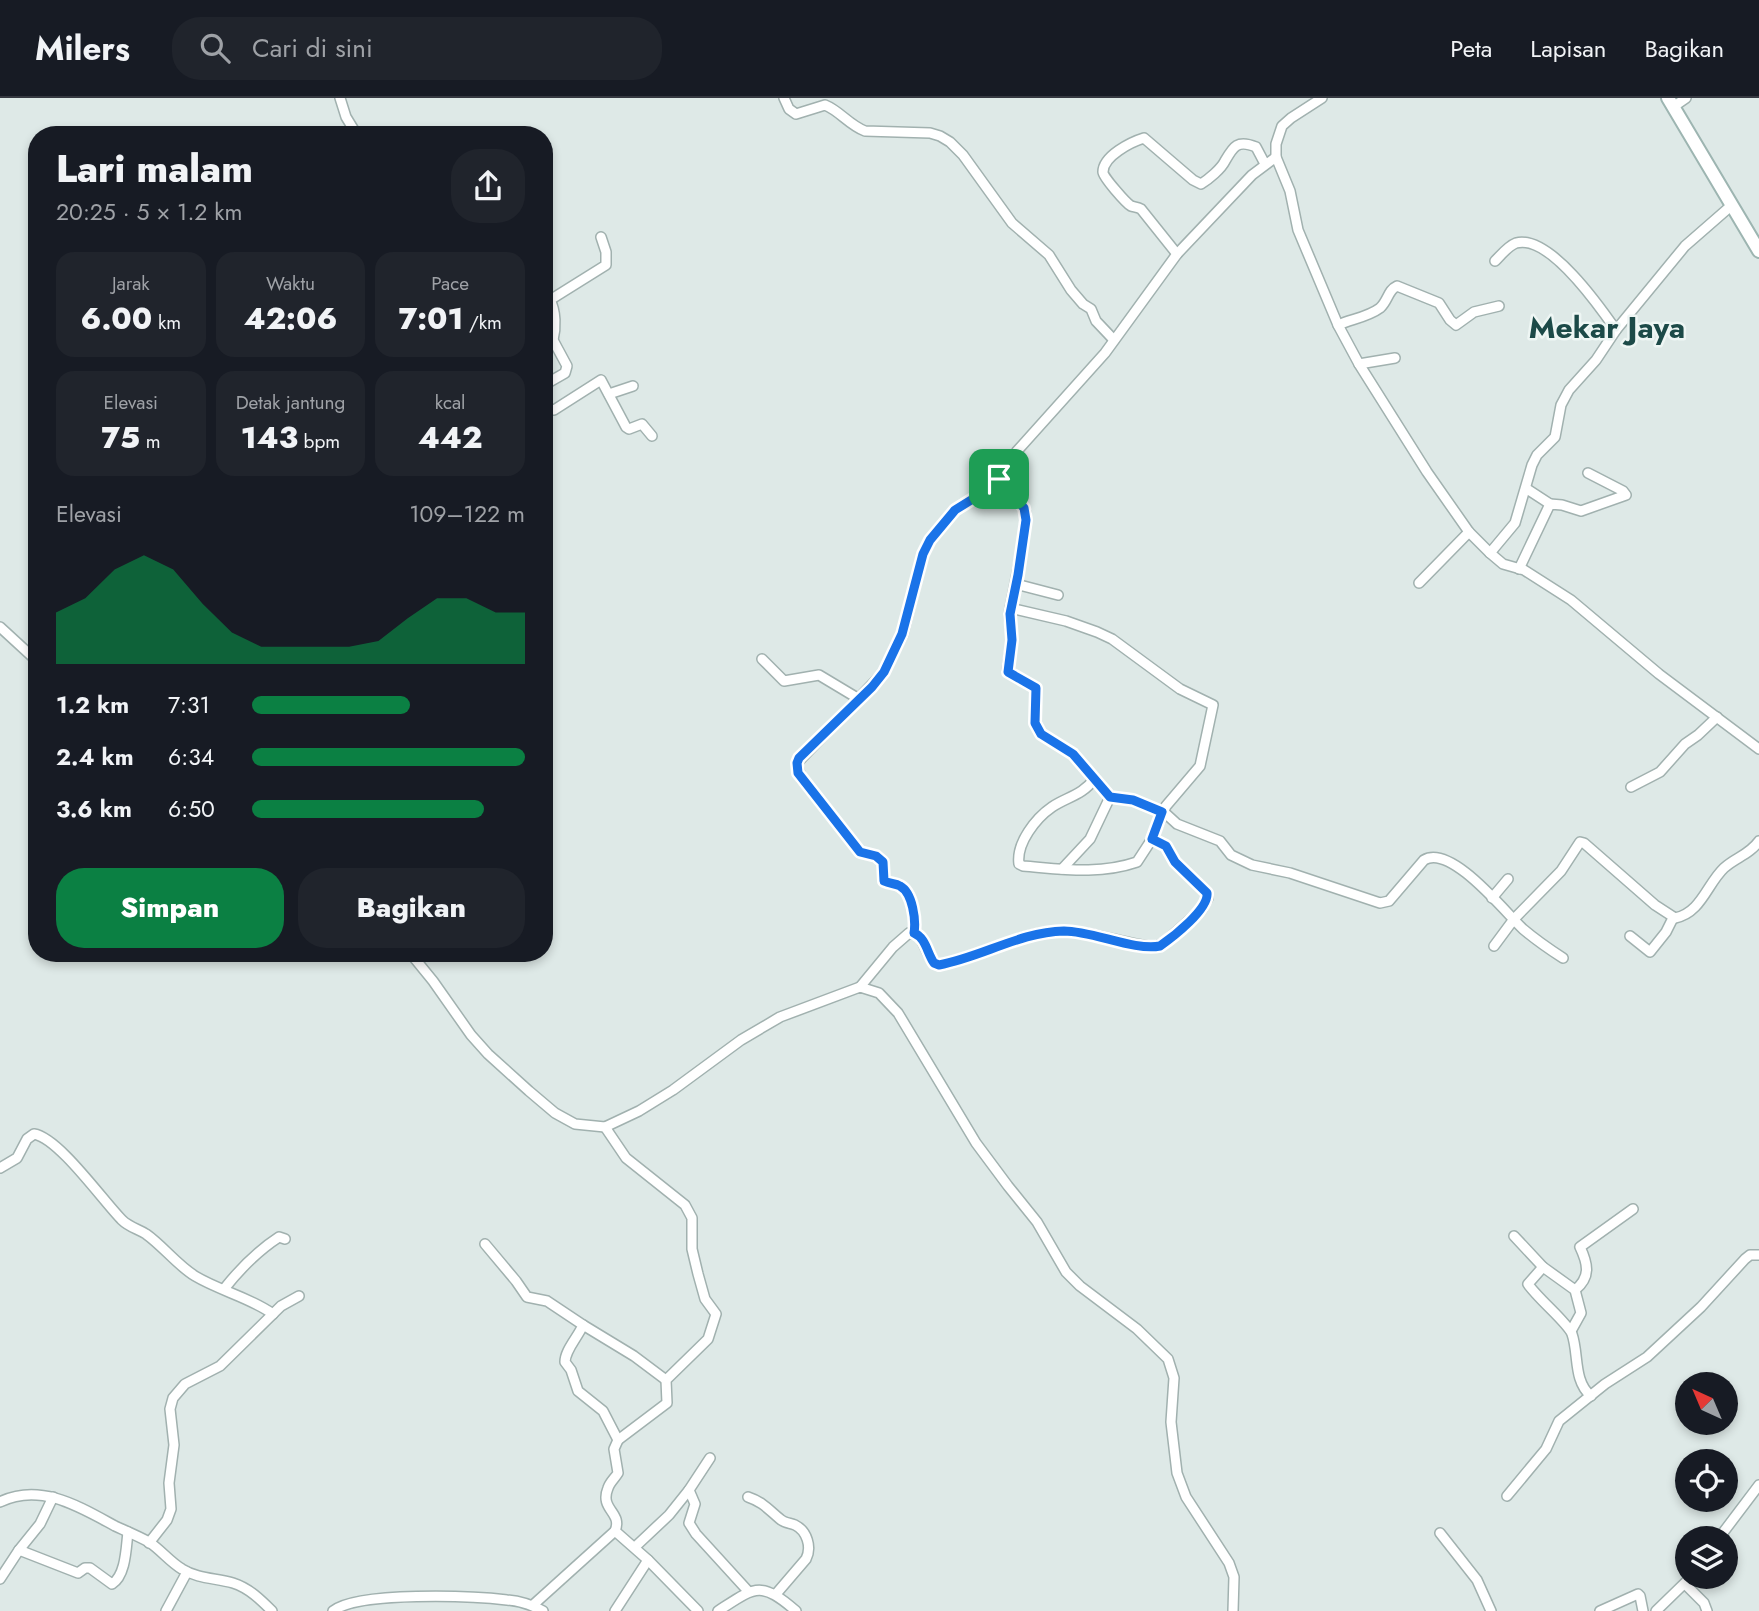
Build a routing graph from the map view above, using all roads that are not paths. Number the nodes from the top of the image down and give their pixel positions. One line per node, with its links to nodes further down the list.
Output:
1 (340, 98): 6 (street)
2 (784, 98): 20 (street)
3 (1322, 98): 7 (street)
4 (1686, 98): 5 (street)
5 (1670, 102): 9 (street)
6 (352, 126)
7 (1276, 157): 8 (street); 17 (street)
8 (1265, 164): 12 (street); 12 (street)
9 (1732, 205): 11 (street); 18 (street)
10 (601, 237): 14 (street)
11 (1759, 251)
12 (1177, 254): 20 (street)
13 (1495, 261): 18 (street)
14 (553, 296)
15 (1499, 306): 17 (street)
16 (553, 320): 19 (street)
17 (1338, 325): 22 (street)
18 (1616, 330): 30 (street)
19 (554, 340): 23 (street)
20 (1114, 340): 29 (street)
21 (1395, 358): 22 (street)
22 (1359, 364): 32 (street)
23 (553, 380)
24 (633, 386): 25 (street)
25 (609, 394): 26 (street); 27 (street)
26 (553, 410)
27 (652, 436)
28 (1588, 473): 31 (street)
29 (999, 479): 36 (street); 42 (street)
30 (1527, 489): 31 (street); 33 (street)
31 (1550, 504): 34 (street)
32 (1469, 532): 33 (street); 35 (street)
33 (1490, 553): 34 (street)
34 (1519, 569): 43 (street)
35 (1419, 583)
36 (1016, 584): 37 (street); 38 (street)
37 (1058, 595)
38 (1010, 608): 45 (street); 48 (street)
39 (0, 626): 40 (street)
40 (28, 652)
41 (762, 659): 42 (street)
42 (859, 699): 56 (street)
43 (1717, 717): 44 (street); 46 (street)
44 (1759, 749)
45 (1094, 779): 47 (street); 51 (street)
46 (1631, 787)
47 (1110, 797): 48 (street); 51 (street)
48 (1162, 812): 49 (street); 53 (street)
49 (1152, 839): 51 (street); 56 (street)
50 (1759, 841): 54 (street)
51 (1062, 869)
52 (1508, 879): 53 (street)
53 (1492, 898): 55 (street)
54 (1672, 918): 55 (street); 57 (street)
55 (1514, 919): 58 (street); 59 (street)
56 (914, 933): 61 (street)
57 (1630, 936)
58 (1494, 946)
59 (1563, 958)
60 (418, 962): 62 (street)
61 (860, 987): 62 (street); 109 (street)
62 (605, 1127): 76 (street)
63 (0, 1168): 70 (street)
64 (1633, 1209): 71 (street)
65 (1514, 1236): 69 (street)
66 (285, 1239): 70 (street)
67 (485, 1244): 74 (street)
68 (1759, 1255): 77 (street)
69 (1543, 1267): 71 (street); 75 (street)
70 (224, 1289): 73 (street)
71 (1575, 1290): 75 (street)
72 (299, 1296): 73 (street)
73 (273, 1314): 90 (street)
74 (583, 1325): 76 (street); 78 (street)
75 (1571, 1331): 77 (street)
76 (666, 1380): 78 (street)
77 (1591, 1396): 82 (street)
78 (618, 1440): 87 (street)
79 (710, 1458): 81 (street)
80 (1759, 1485): 86 (street)
81 (689, 1490): 91 (street); 98 (street)
82 (1507, 1496)
83 (53, 1497): 85 (street); 88 (street); 92 (street)
84 (748, 1497): 99 (street)
85 (0, 1502)
86 (1728, 1526)
87 (615, 1531): 91 (street); 100 (street)
88 (128, 1532): 90 (street); 92 (street)
89 (1440, 1534): 110 (street)
90 (149, 1543): 94 (street)
91 (635, 1547): 93 (street)
92 (19, 1549): 95 (street)
93 (648, 1560): 105 (street); 106 (street)
94 (187, 1572): 101 (street); 102 (street)
95 (0, 1578)
96 (1679, 1589): 113 (street)
97 (1695, 1589): 114 (street)
98 (748, 1591): 99 (street); 107 (street)
99 (776, 1594): 108 (street)
100 (533, 1605): 103 (street); 104 (street)
101 (166, 1611)
102 (272, 1611)
103 (334, 1611)
104 (543, 1611)
105 (615, 1611)
106 (698, 1611)
107 (718, 1611)
108 (796, 1611)
109 (1233, 1611)
110 (1491, 1611)
111 (1600, 1611): 112 (street)
112 (1643, 1611)
113 (1656, 1611)
114 (1707, 1611)

